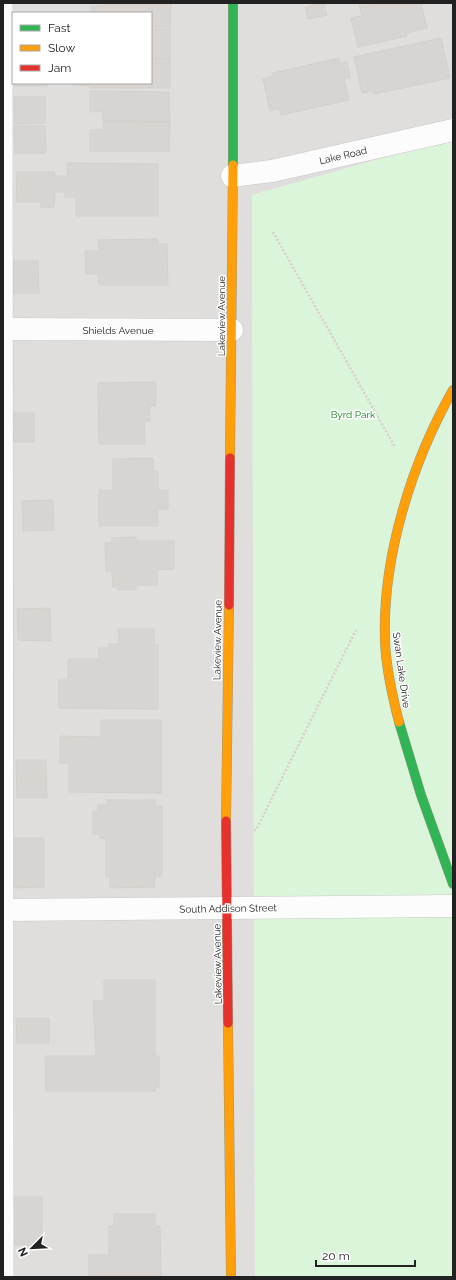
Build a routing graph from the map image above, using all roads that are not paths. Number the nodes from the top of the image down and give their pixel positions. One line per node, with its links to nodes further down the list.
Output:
1 (5, 3): 5 (lane)
2 (233, 3): 4 (street, Lakeview Avenue)
3 (453, 130): 4 (street, Lake Road)
4 (232, 176): 6 (street, Lakeview Avenue)
5 (4, 329): 6 (street, Shields Avenue); 11 (lane)
6 (232, 330): 10 (street, Lakeview Avenue)
7 (453, 390): 8 (street, Swan Lake Drive)
8 (453, 884)
9 (453, 906): 10 (street, South Addison Street)
10 (227, 908): 11 (street, South Addison Street); 13 (street, Lakeview Avenue)
11 (4, 910): 12 (lane)
12 (6, 1277)
13 (231, 1277)

